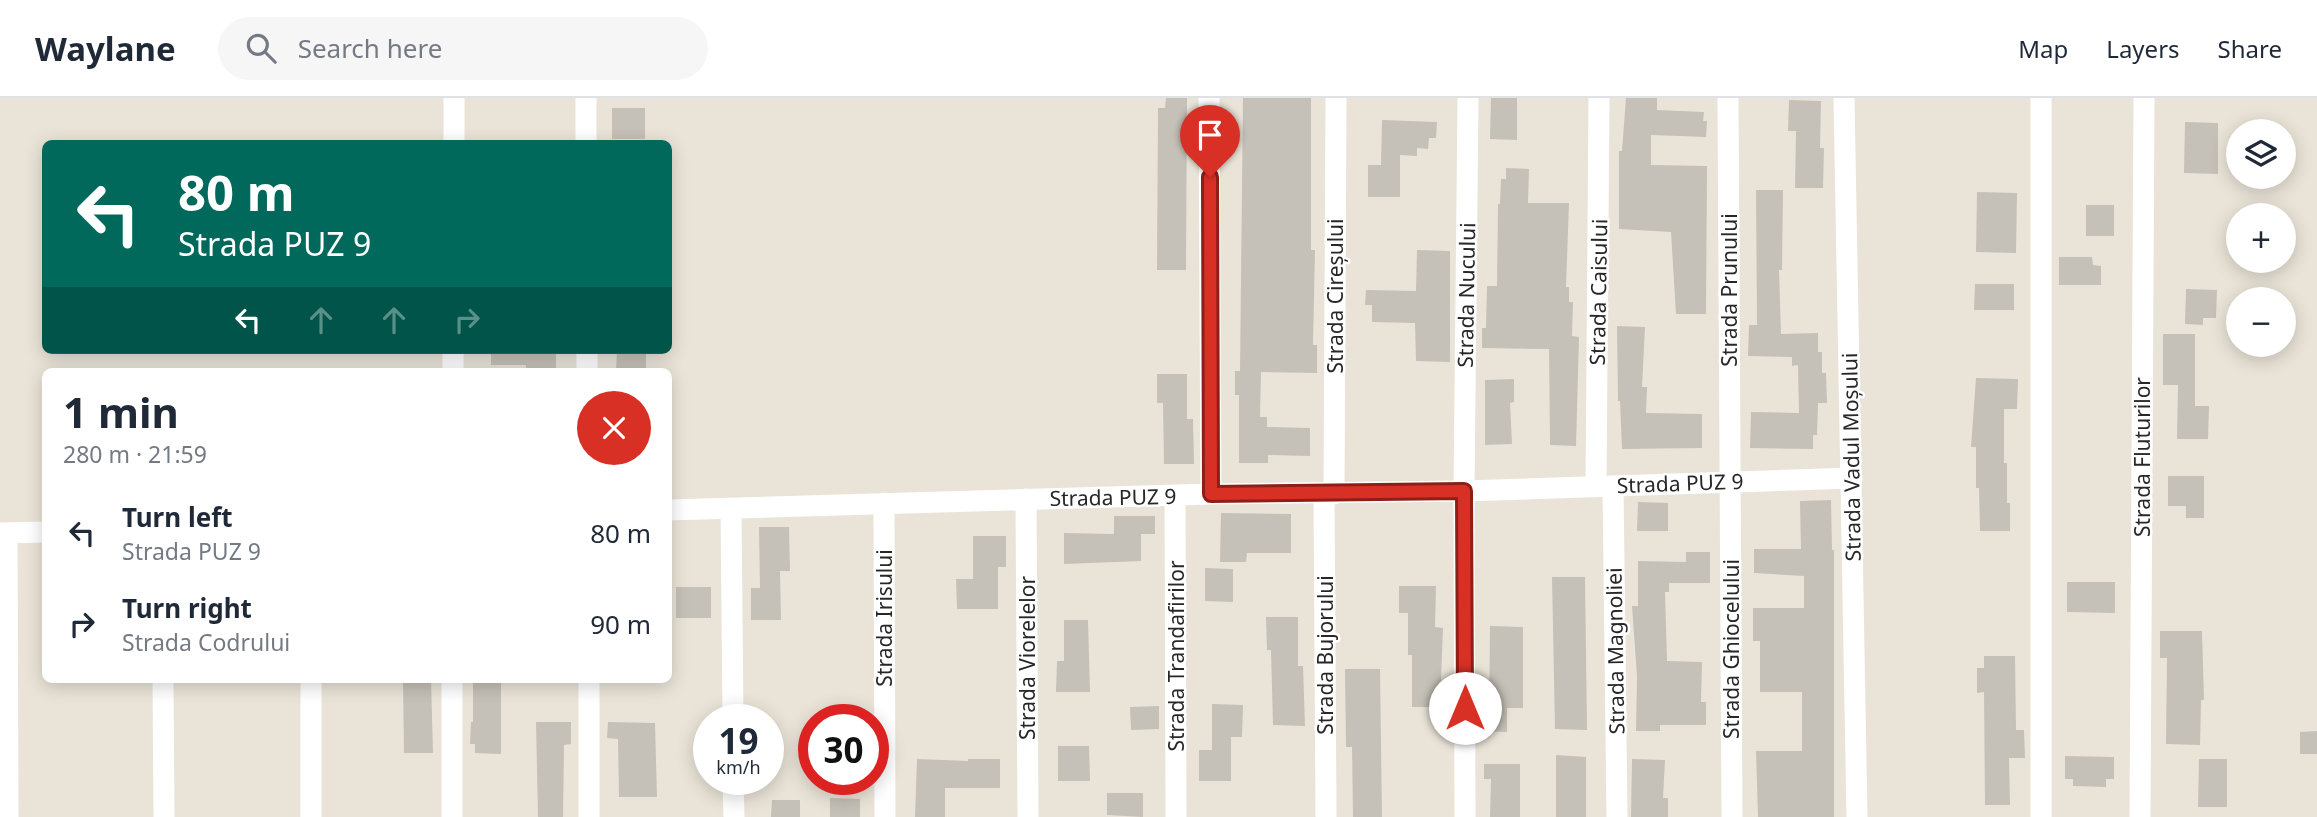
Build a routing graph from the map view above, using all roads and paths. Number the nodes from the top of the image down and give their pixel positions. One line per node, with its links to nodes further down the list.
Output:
1 (454, 98): 11 (street)
2 (586, 98): 12 (street)
3 (1209, 98): 17 (street)
4 (1336, 98): 18 (street, Strada Cireșului)
5 (1468, 98): 16 (street, Strada Nucului)
6 (1600, 98): 15 (street, Strada Caisului)
7 (1728, 98): 14 (street, Strada Prunului)
8 (1844, 98): 13 (street, Strada Vadul Moșului)
9 (2041, 98): 46 (street)
10 (2144, 98): 47 (street, Strada Fluturilor)
11 (454, 140)
12 (586, 140)
13 (1852, 478): 14 (street, Strada PUZ 9); 45 (street, Strada Vadul Moșului)
14 (1729, 481): 15 (street, Strada PUZ 9); 44 (street, Strada Ghiocelului)
15 (1604, 486): 16 (street, Strada PUZ 9); 43 (street, Strada Magnoliei)
16 (1464, 491): 18 (street, Strada PUZ 9); 42 (street, Strada Nucului)
17 (1211, 494): 18 (street, Strada PUZ 9); 19 (street, Strada PUZ 9)
18 (1329, 494): 41 (street, Strada Bujorului)
19 (1175, 496): 20 (street, Strada PUZ 9); 40 (street, Strada Trandafirilor)
20 (1026, 499): 21 (street, Strada PUZ 9); 39 (street, Strada Viorelelor)
21 (884, 503): 22 (street, Strada PUZ 9); 38 (street, Strada Irisului)
22 (731, 508): 23 (street, Strada PUZ 9); 30 (street)
23 (672, 510)
24 (42, 532): 25 (street)
25 (3, 533): 32 (street)
26 (163, 683): 33 (street)
27 (311, 683): 34 (street)
28 (452, 683): 35 (street)
29 (589, 683): 36 (street)
30 (733, 704)
31 (733, 795): 37 (street)
32 (8, 817)
33 (164, 817)
34 (311, 817)
35 (452, 817)
36 (589, 817)
37 (734, 817)
38 (885, 817)
39 (1028, 817)
40 (1176, 817)
41 (1326, 817)
42 (1465, 817)
43 (1617, 817)
44 (1732, 817)
45 (1857, 817)
46 (2041, 817)
47 (2140, 817)

